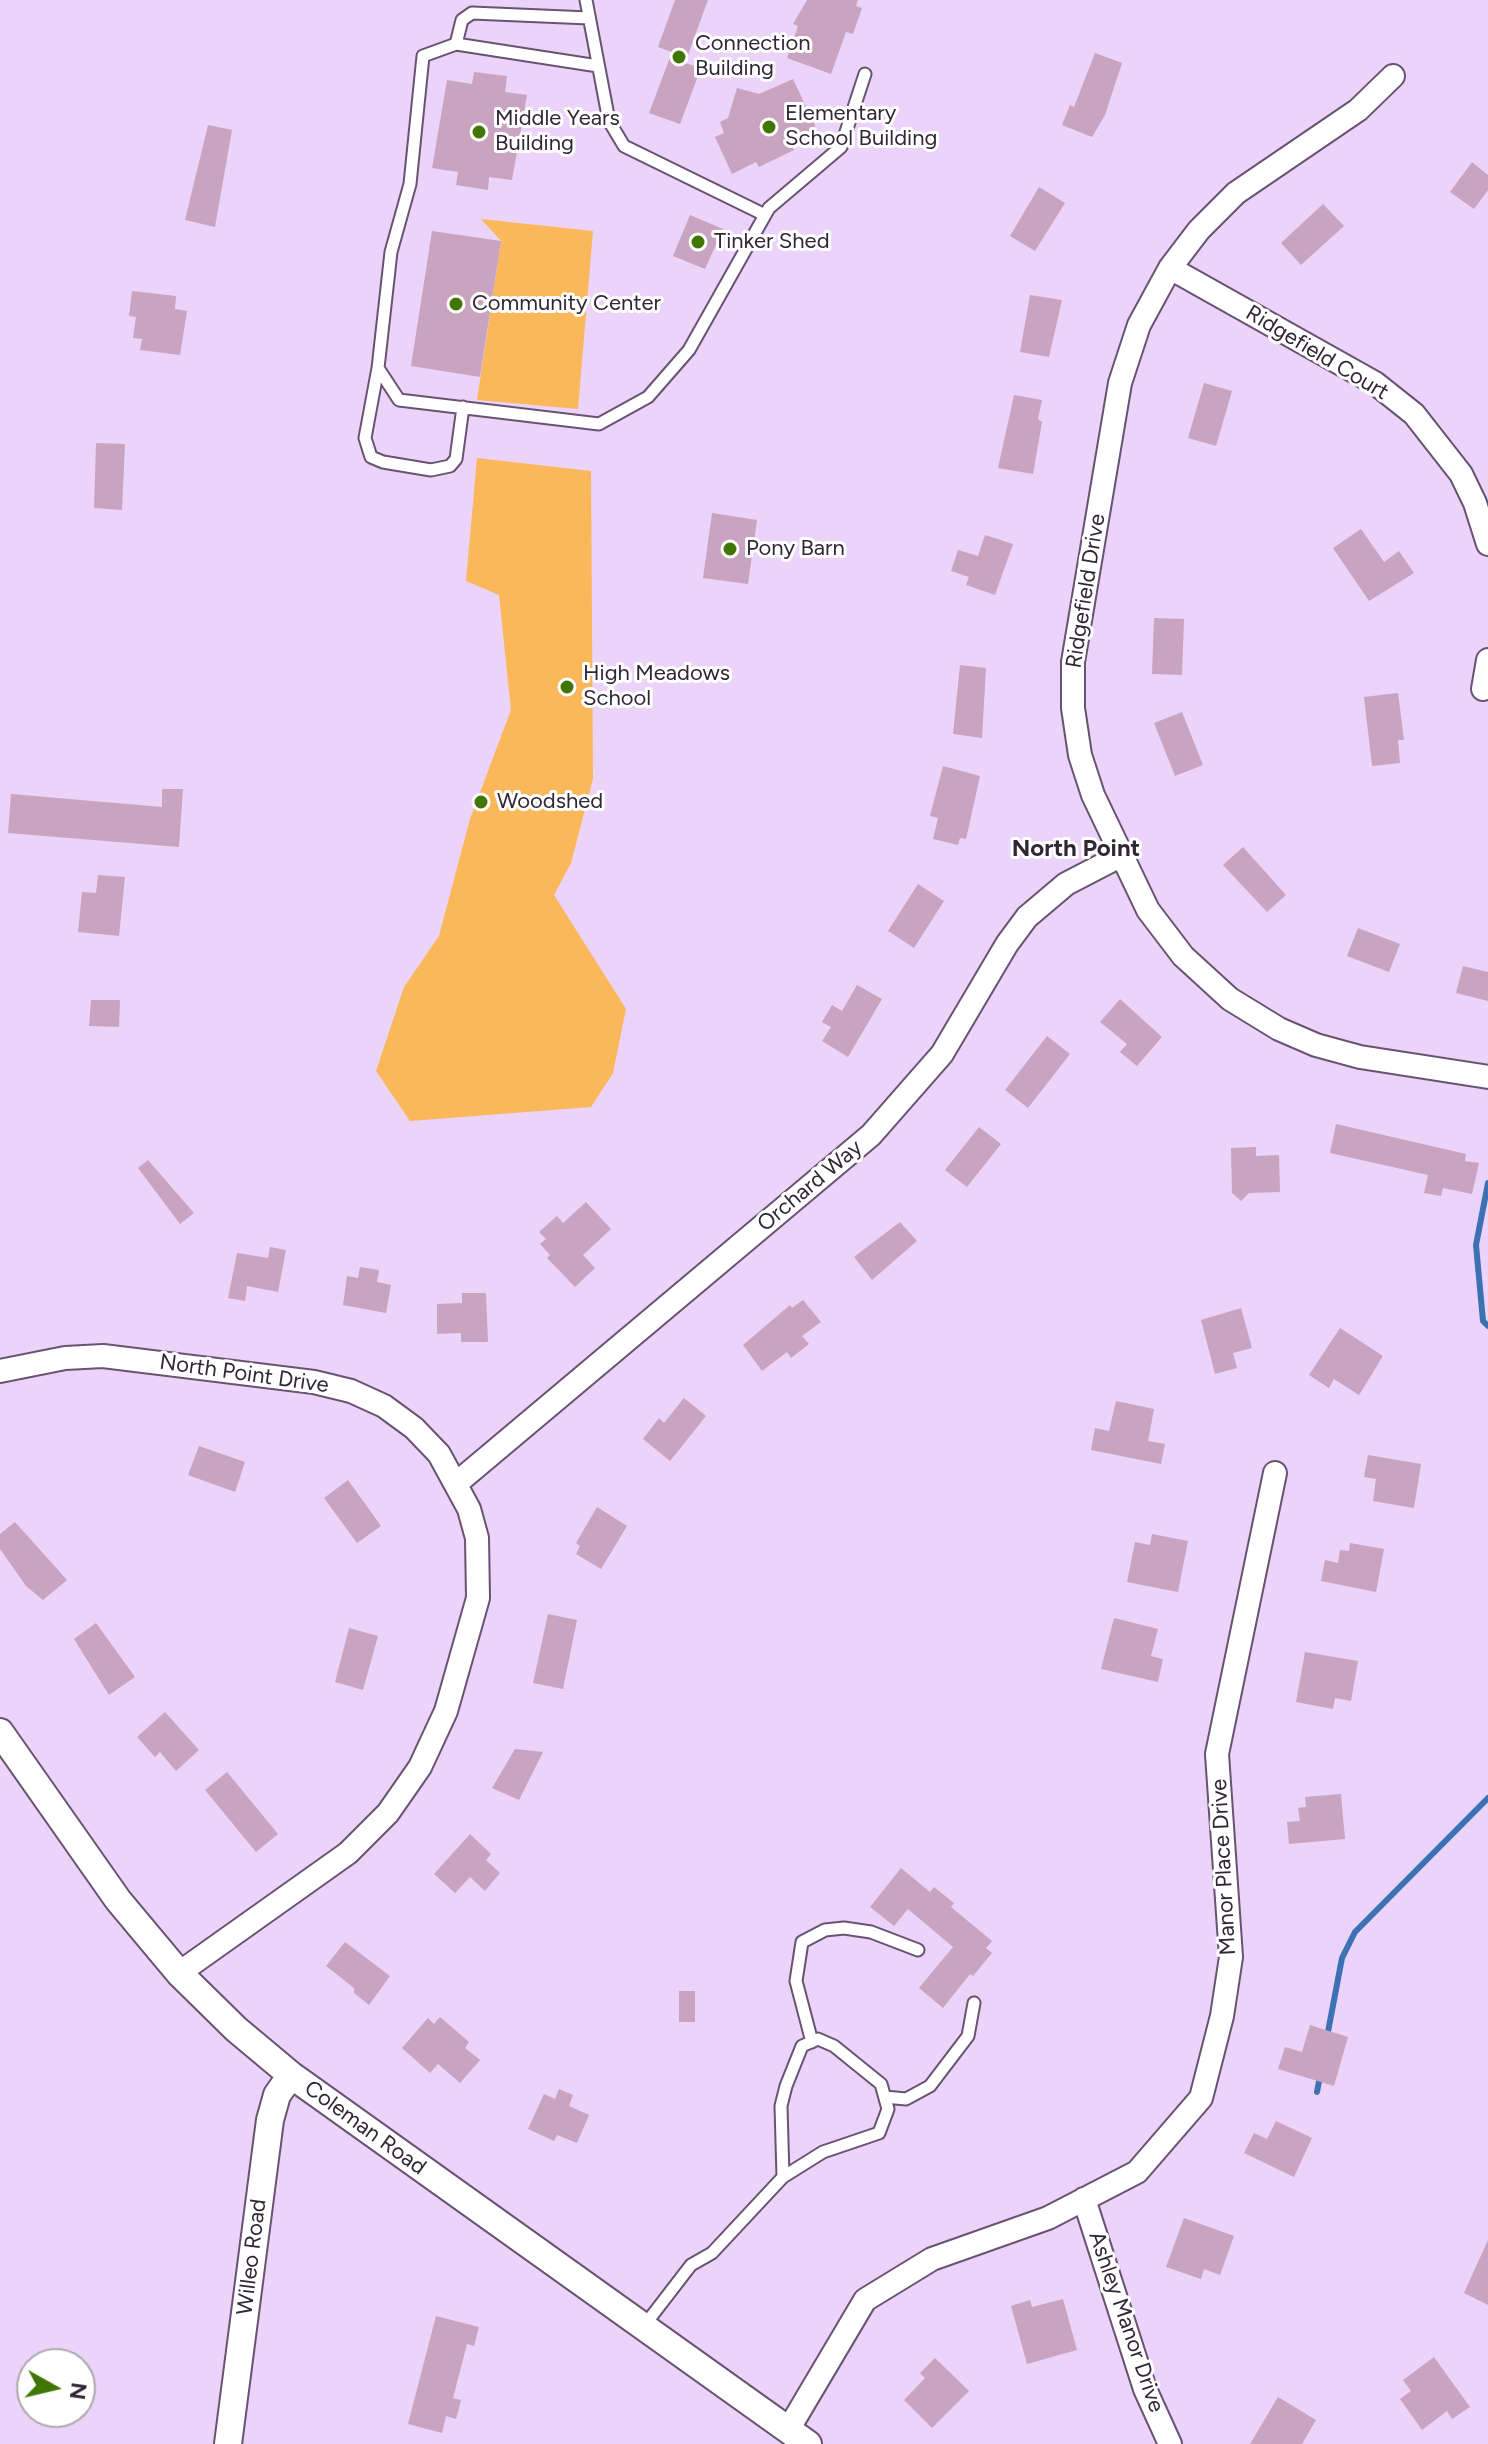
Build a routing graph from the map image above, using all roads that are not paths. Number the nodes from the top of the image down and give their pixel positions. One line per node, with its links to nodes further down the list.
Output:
1 (586, 0): 2 (lane)
2 (589, 18): 3 (lane); 4 (lane)
3 (456, 44): 4 (lane); 9 (lane)
4 (598, 66): 7 (lane)
5 (865, 74): 7 (lane)
6 (1393, 76): 8 (street, Ridgefield Drive)
7 (765, 215): 10 (lane)
8 (1170, 268): 11 (street, Ridgefield Court); 14 (street, Ridgefield Drive)
9 (378, 368): 10 (lane); 10 (lane)
10 (463, 407)
11 (1488, 544)
12 (1488, 660): 13 (street)
13 (1483, 689)
14 (1120, 856): 15 (street, Ridgefield Drive); 18 (street, Orchard Way)
15 (1488, 1077)
16 (0, 1371): 18 (street, North Point Drive)
17 (1275, 1473): 27 (street, Manor Place Drive)
18 (458, 1482): 21 (street, North Point Drive)
19 (0, 1732): 21 (street, Coleman Road)
20 (918, 1950): 23 (lane)
21 (179, 1973): 24 (street, Coleman Road)
22 (974, 2003): 25 (lane)
23 (812, 2042): 25 (lane); 26 (lane)
24 (291, 2075): 28 (street, Coleman Road); 30 (street, Willeo Road)
25 (885, 2097): 26 (lane)
26 (783, 2177): 28 (lane)
27 (1084, 2199): 29 (street, Manor Place Drive); 31 (street, Ashley Manor Drive)
28 (644, 2327): 29 (street, Coleman Road)
29 (798, 2437)
30 (228, 2444)
31 (1170, 2444)

